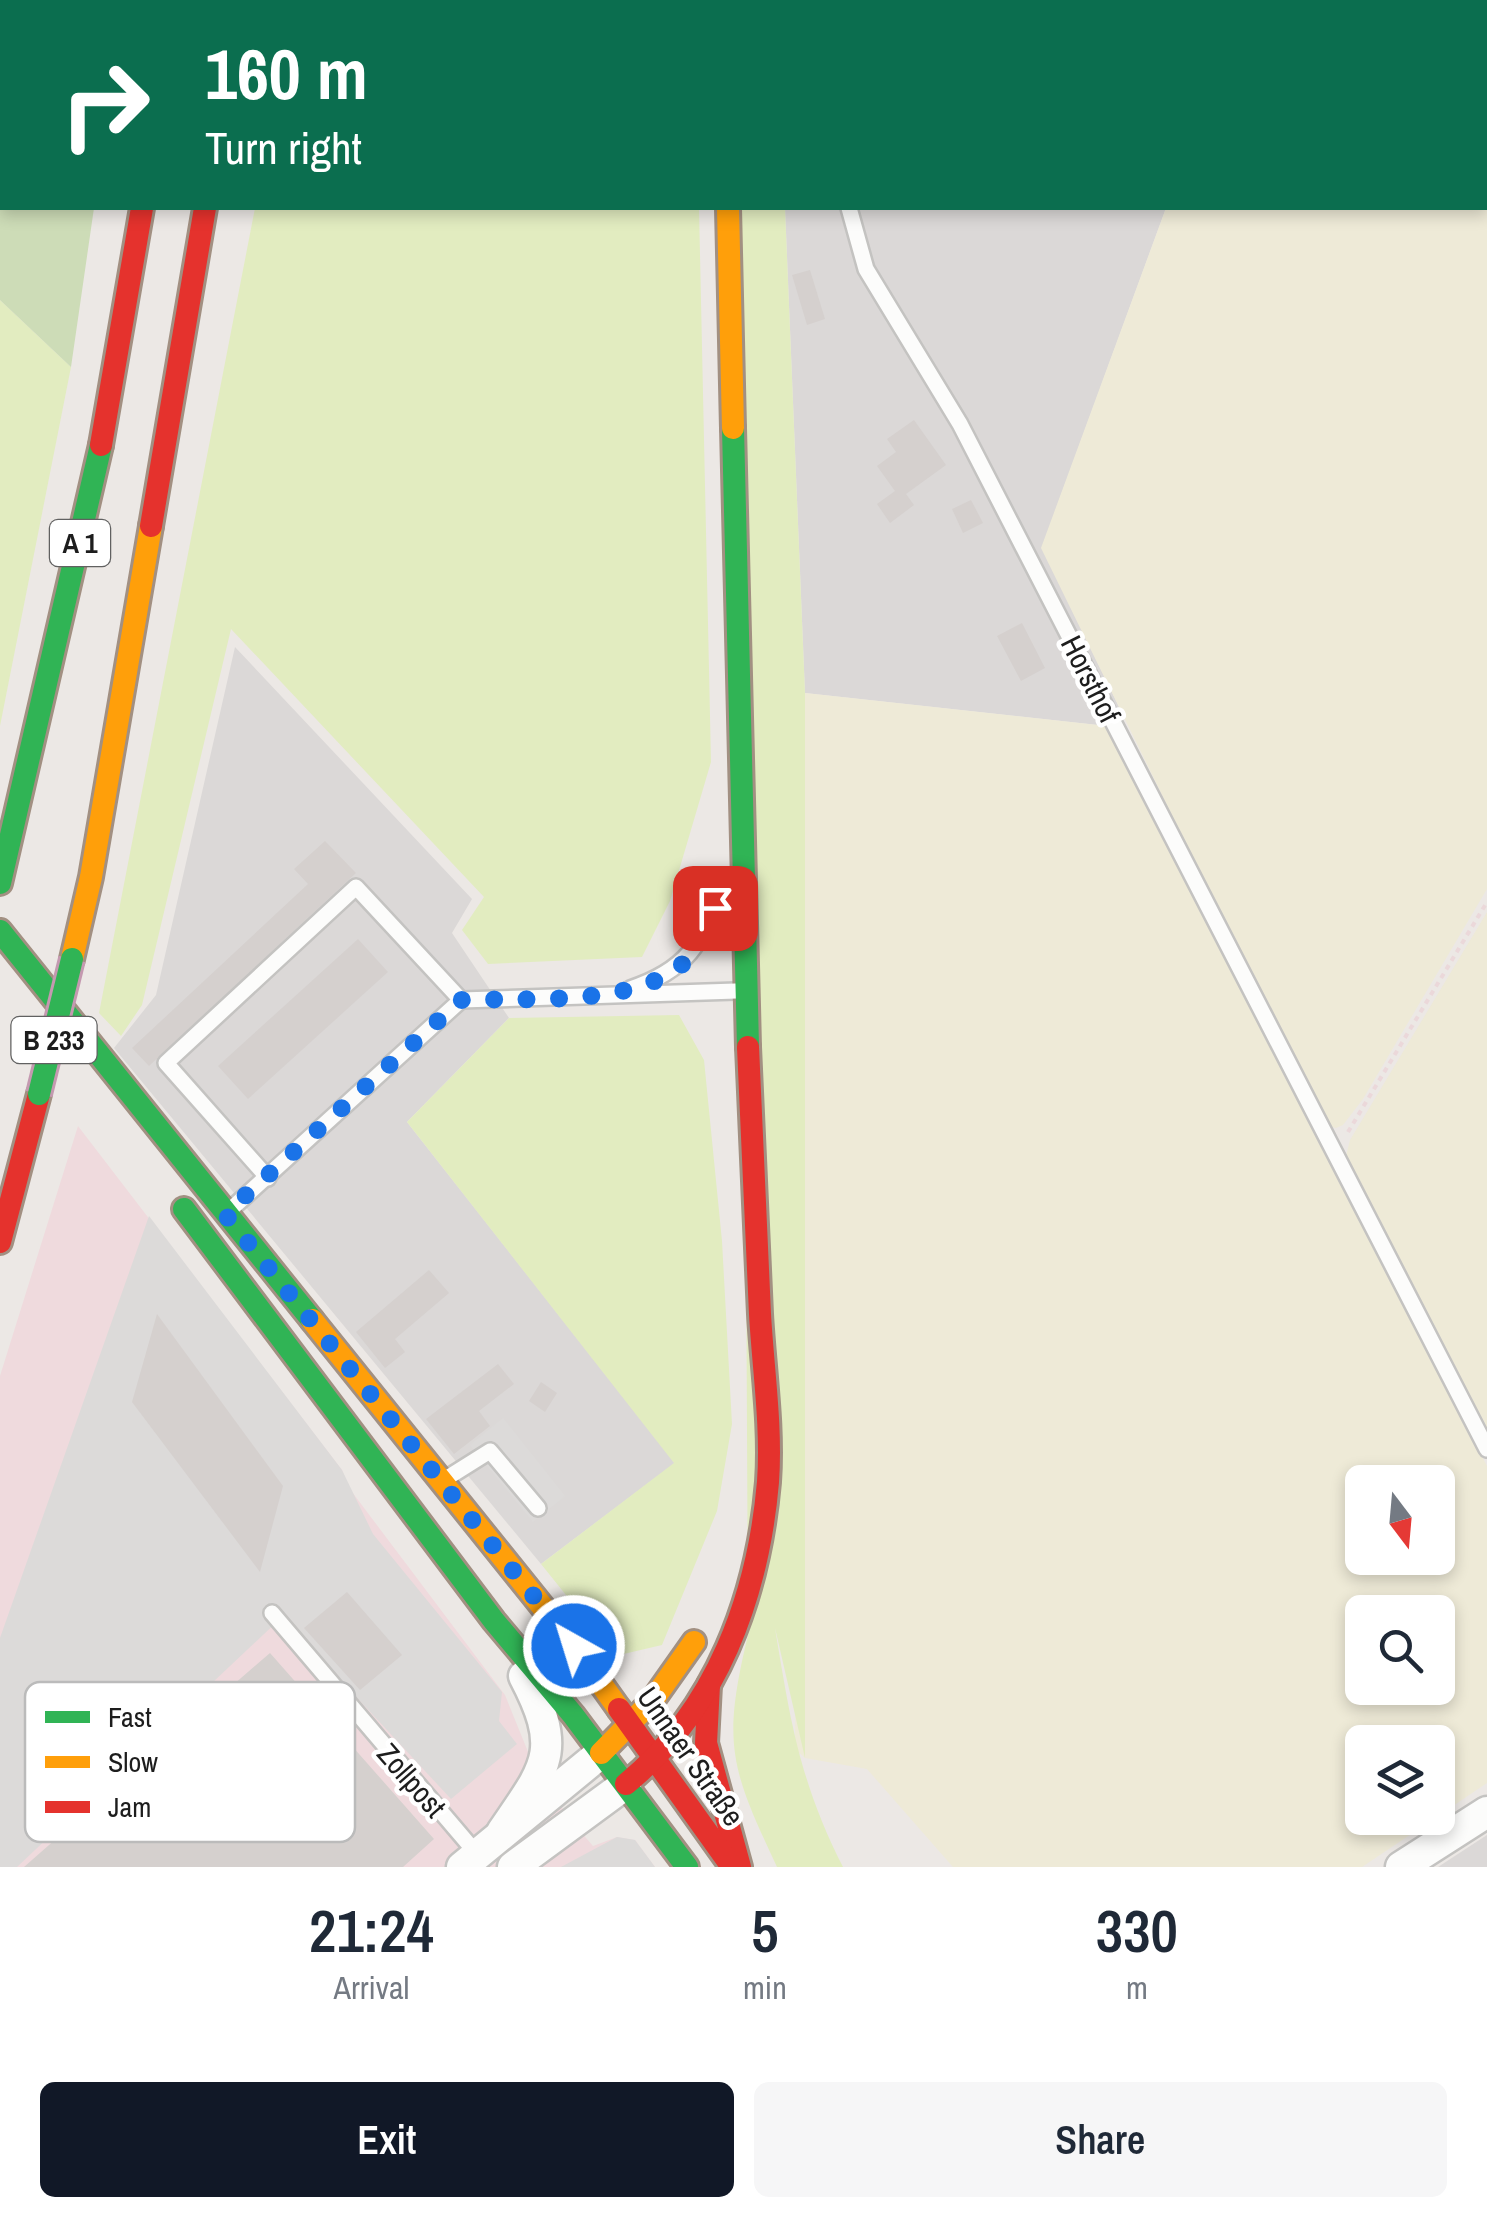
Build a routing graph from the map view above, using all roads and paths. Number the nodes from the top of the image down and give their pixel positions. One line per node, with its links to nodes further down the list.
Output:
1 (142, 210): 6 (main road, A 1)
2 (206, 210): 19 (main road, A 1, bridge)
3 (711, 210): 7 (main road)
4 (728, 210): 10 (main road)
5 (850, 210): 15 (lane, Horsthof)
6 (1, 879)
7 (724, 888): 10 (main road); 11 (lane)
8 (1487, 902): 15 (path)
9 (0, 931): 18 (main road, Unnaer Straße / B 233)
10 (734, 992): 11 (lane); 23 (main road); 28 (main road)
11 (613, 994): 12 (lane)
12 (461, 1000): 16 (lane); 16 (lane)
13 (36, 1018): 14 (main road, B 233)
14 (72, 1063)
15 (1334, 1153): 20 (lane, Horsthof)
16 (268, 1178): 18 (lane)
17 (166, 1185): 25 (main road)
18 (225, 1214): 21 (main road, Unnaer Straße / B 233)
19 (0, 1242)
20 (1487, 1449)
21 (441, 1482): 22 (lane); 30 (main road, Unnaer Straße / B 233)
22 (538, 1508)
23 (732, 1556)
24 (272, 1612): 27 (lane, Zollpost)
25 (494, 1621): 31 (main road); 35 (street, Zollpost)
26 (703, 1624): 30 (main road)
27 (328, 1682)
28 (709, 1685): 32 (main road); 40 (main road)
29 (355, 1716): 36 (lane, Zollpost)
30 (631, 1722): 31 (main road); 32 (main road, Unnaer Straße / B 233)
31 (601, 1752): 33 (main road); 35 (street, Zollpost)
32 (656, 1759): 33 (main road); 39 (main road, Unnaer Straße / B 233)
33 (626, 1784): 37 (street); 38 (main road)
34 (1487, 1812): 41 (street)
35 (502, 1832): 36 (street, Zollpost)
36 (470, 1860)
37 (513, 1867)
38 (687, 1867)
39 (732, 1867)
40 (740, 1867)
41 (1401, 1867)

